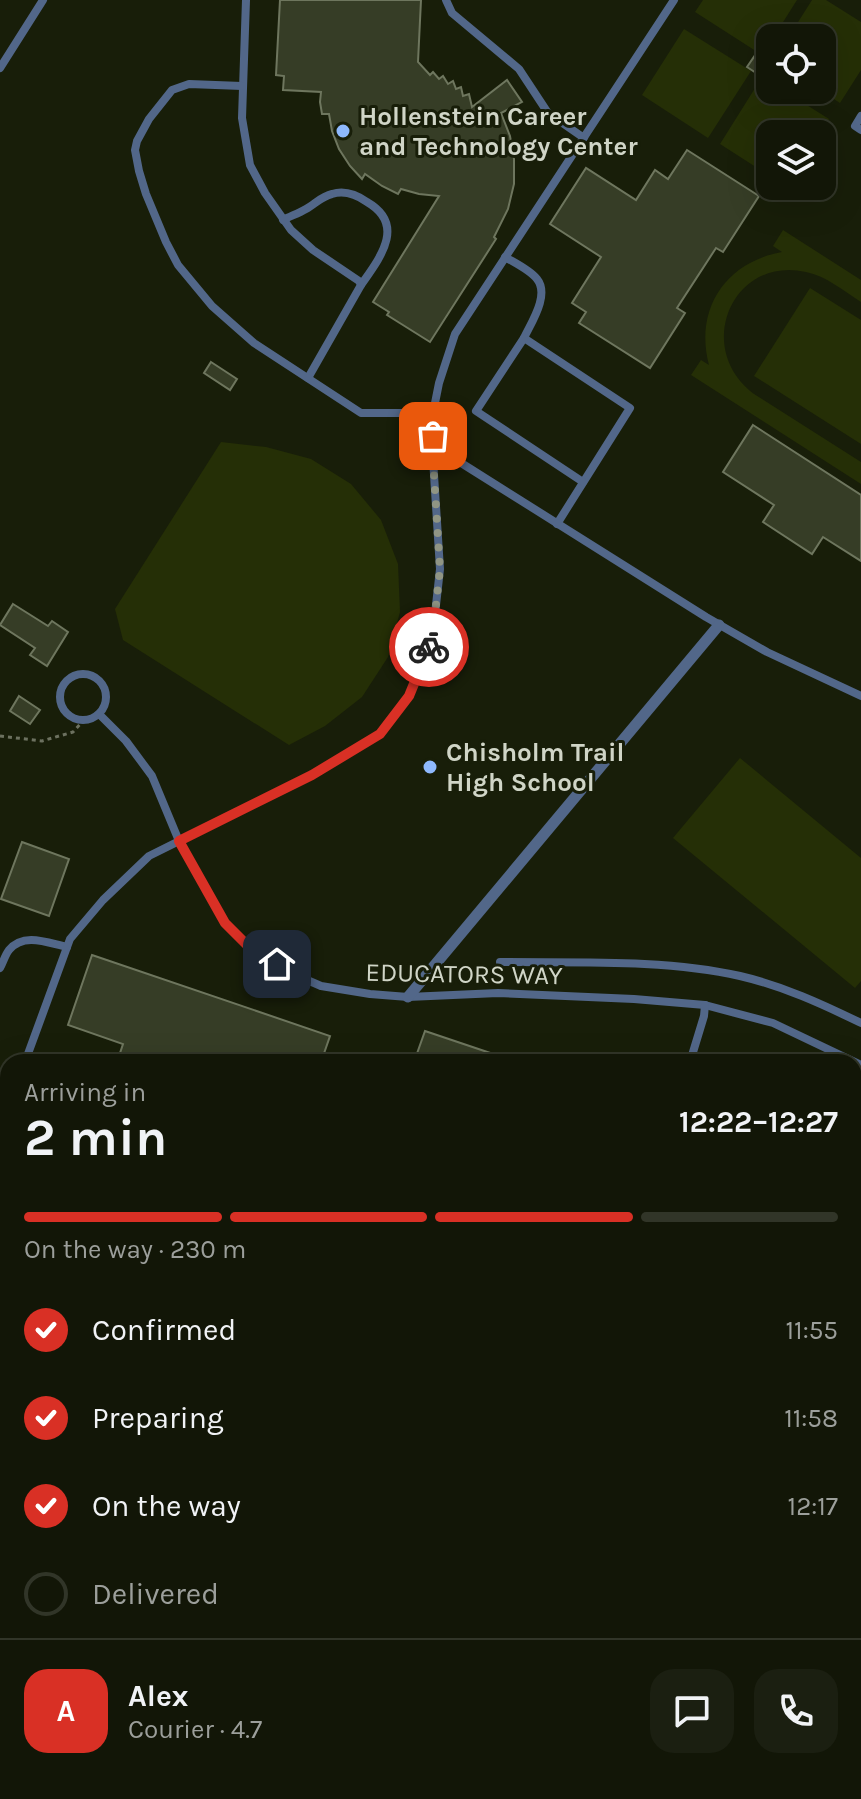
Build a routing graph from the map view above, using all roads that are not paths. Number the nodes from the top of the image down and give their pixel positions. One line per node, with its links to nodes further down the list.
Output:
1 (43, 0): 5 (lane)
2 (246, 0): 6 (lane)
3 (446, 0): 9 (lane)
4 (674, 0): 9 (lane)
5 (0, 68)
6 (242, 86): 10 (lane); 14 (lane)
7 (861, 116): 8 (lane)
8 (861, 130)
9 (584, 138): 11 (lane)
10 (283, 220): 12 (lane); 12 (lane)
11 (505, 257): 13 (lane); 15 (lane)
12 (361, 285): 14 (lane)
13 (524, 338): 17 (lane); 17 (lane)
14 (308, 378): 15 (lane)
15 (433, 413): 16 (lane)
16 (433, 459): 18 (lane); 22 (lane)
17 (583, 482): 18 (lane)
18 (557, 524): 19 (lane)
19 (719, 625): 20 (lane); 26 (street)
20 (861, 696)
21 (99, 714): 21 (lane); 22 (lane, EDUCATORS WAY)
22 (179, 841): 23 (lane); 26 (lane, EDUCATORS WAY)
23 (67, 947): 25 (lane); 29 (lane)
24 (500, 962): 28 (lane)
25 (0, 968)
26 (408, 997): 27 (lane, EDUCATORS WAY)
27 (705, 1005): 30 (lane); 31 (lane, EDUCATORS WAY)
28 (861, 1023)
29 (28, 1054)
30 (692, 1054)
31 (838, 1054)

